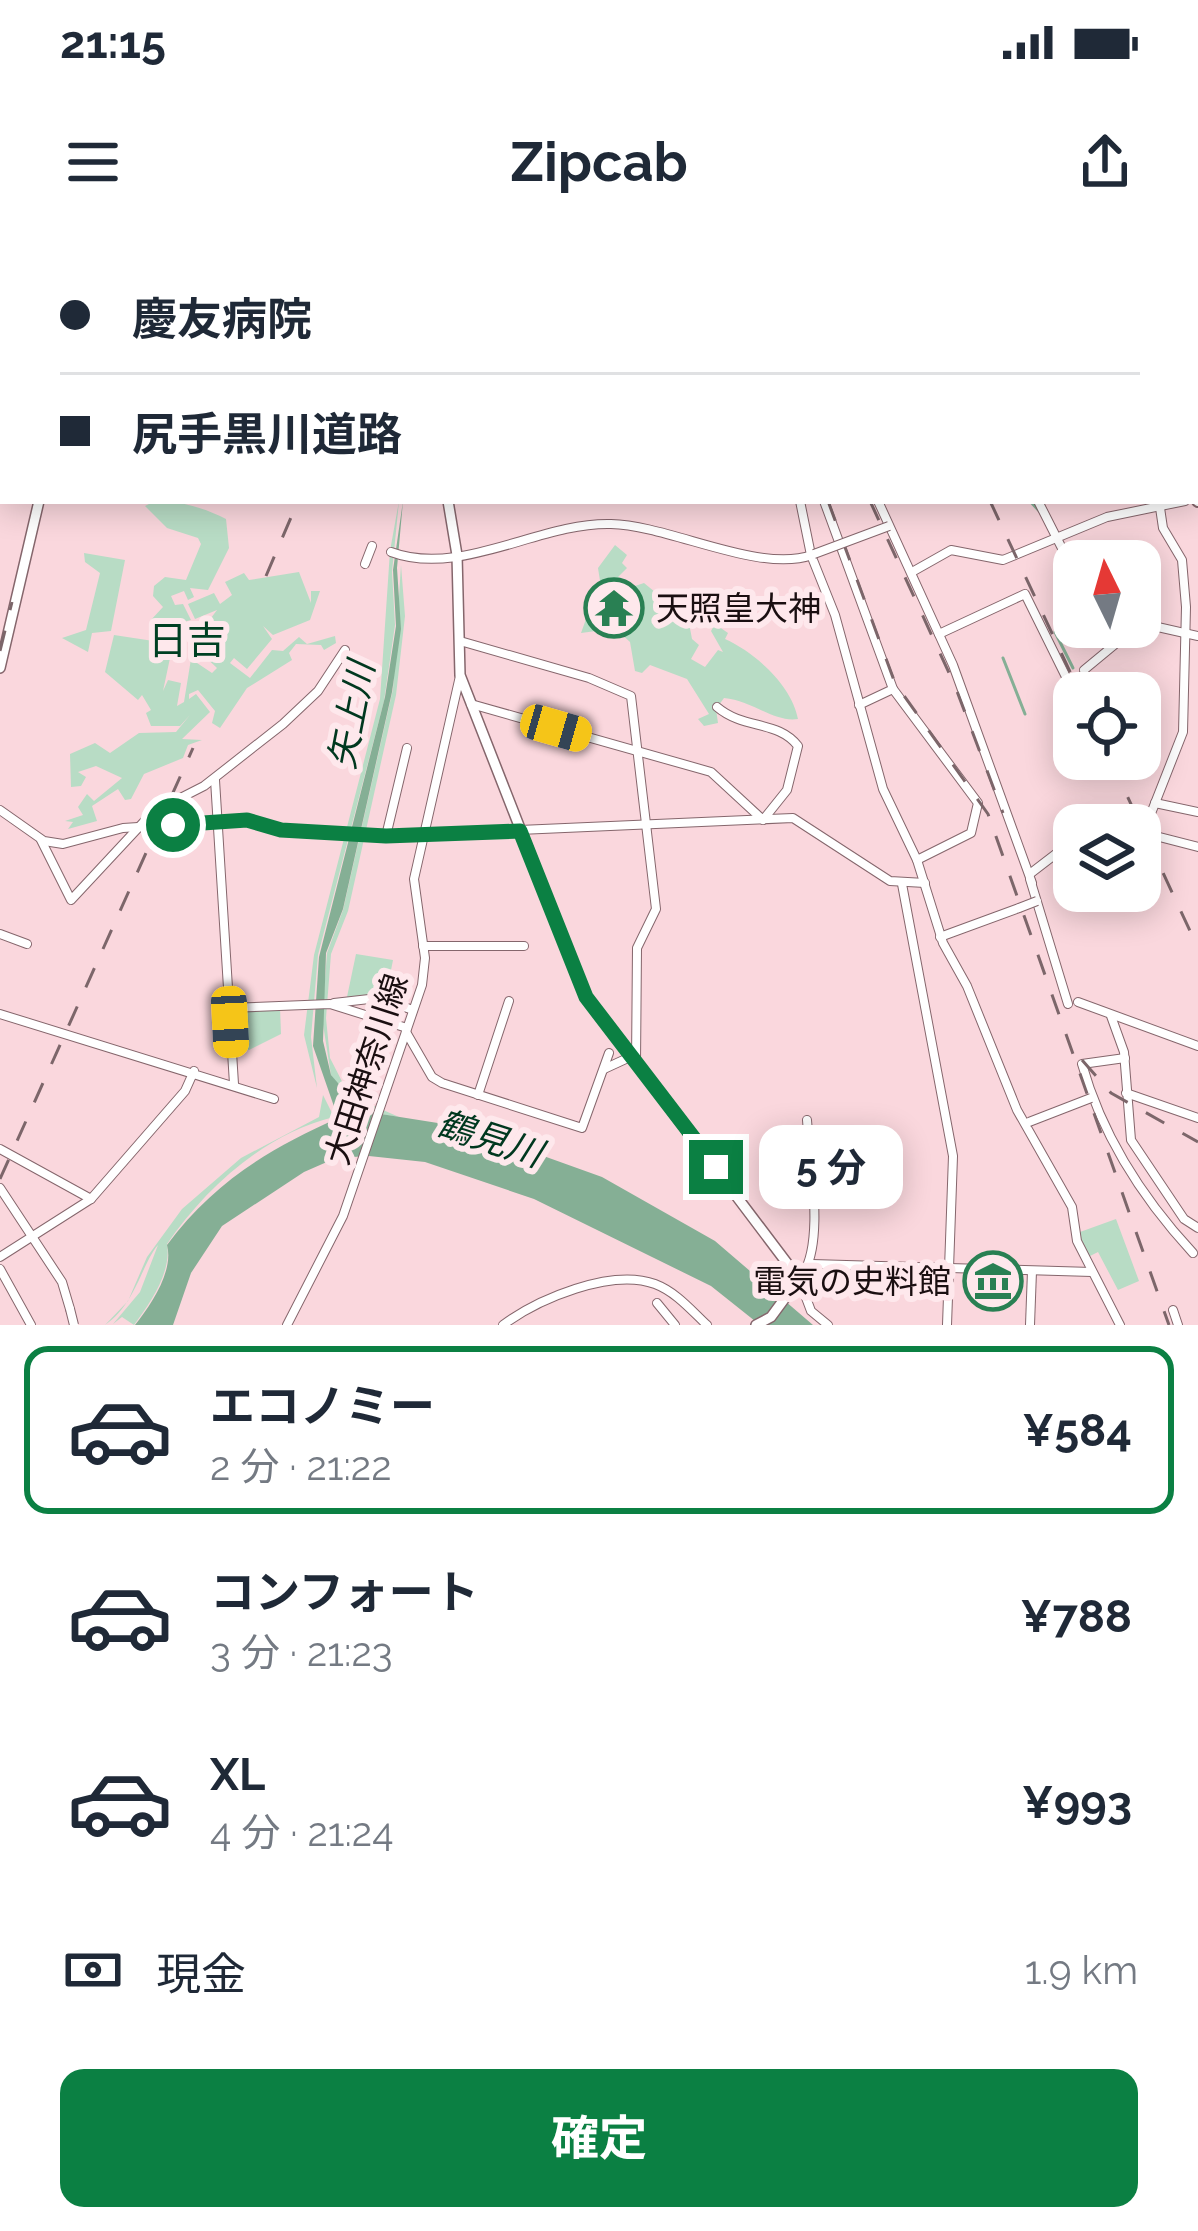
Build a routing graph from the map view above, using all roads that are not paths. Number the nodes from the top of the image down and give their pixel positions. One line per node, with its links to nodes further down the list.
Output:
1 (40, 504): 27 (main road)
2 (448, 504): 14 (main road)
3 (825, 504): 31 (street)
4 (879, 504): 9 (street)
5 (1040, 504): 10 (street)
6 (1155, 504): 10 (street)
7 (1159, 504): 19 (street)
8 (801, 506): 15 (street)
9 (890, 526): 15 (street, bridge); 17 (street)
10 (1059, 536): 11 (street); 17 (street)
11 (1061, 540)
12 (372, 546): 16 (street)
13 (391, 552): 14 (street)
14 (457, 555): 15 (street); 24 (main road)
15 (813, 555): 33 (street)
16 (364, 564)
17 (911, 570): 21 (street)
18 (1198, 583): 19 (street)
19 (1186, 584): 22 (street)
20 (1161, 629): 22 (street)
21 (939, 634): 29 (street); 53 (street)
22 (1184, 634): 23 (street); 38 (street)
23 (1198, 636)
24 (458, 640): 30 (main road); 36 (street)
25 (1110, 648): 28 (street)
26 (345, 650): 37 (street)
27 (0, 668)
28 (1084, 670)
29 (1064, 672)
30 (460, 675): 32 (main road); 46 (street, 大田神奈川線)
31 (893, 689): 33 (street); 52 (street)
32 (469, 704): 36 (street); 45 (main road)
33 (859, 705): 52 (street)
34 (717, 707): 41 (street)
35 (407, 748): 47 (street)
36 (638, 750): 41 (street); 43 (street)
37 (215, 779): 42 (street); 44 (street)
38 (1155, 803): 40 (street)
39 (0, 810): 49 (street)
40 (1198, 812)
41 (763, 820): 43 (street); 55 (street)
42 (218, 822): 44 (street); 47 (street); 64 (street)
43 (645, 823): 45 (street); 72 (street)
44 (138, 827): 49 (street); 49 (street)
45 (520, 831): 46 (street); 72 (main road)
46 (423, 835): 47 (street); 60 (street, 大田神奈川線)
47 (386, 836)
48 (1161, 838): 50 (street)
49 (40, 839)
50 (1198, 847)
51 (1053, 857): 53 (street)
52 (917, 860): 54 (street)
53 (1030, 875): 56 (street, bridge)
54 (925, 883): 55 (street); 58 (street)
55 (902, 884): 92 (street)
56 (1037, 902): 58 (street); 67 (street)
57 (0, 934): 59 (street)
58 (943, 936): 82 (street)
59 (27, 944)
60 (423, 946): 61 (street); 65 (street, 大田神奈川線)
61 (524, 946)
62 (509, 1001): 77 (street)
63 (331, 1005): 64 (street); 65 (street); 68 (street)
64 (229, 1007): 75 (street)
65 (413, 1010): 68 (street, 大田神奈川線)
66 (0, 1014): 74 (street)
67 (1111, 1016): 69 (street); 71 (street)
68 (406, 1030): 77 (street); 100 (street, 大田神奈川線)
69 (1198, 1046)
70 (609, 1053): 73 (street)
71 (1125, 1058): 76 (street); 78 (street)
72 (633, 1061): 73 (street); 95 (main road)
73 (603, 1069): 77 (street)
74 (194, 1071): 75 (street); 85 (street)
75 (234, 1084): 79 (street)
76 (1126, 1093): 80 (street); 86 (street)
77 (478, 1095)
78 (1093, 1098): 82 (street, bridge); 88 (street)
79 (274, 1099)
80 (1198, 1118)
81 (807, 1120): 90 (street)
82 (1027, 1123): 94 (street)
83 (0, 1149): 85 (street)
84 (0, 1188): 87 (street)
85 (91, 1199): 87 (street)
86 (1198, 1228)
87 (32, 1238): 89 (street); 99 (street, bridge)
88 (1193, 1253)
89 (0, 1257)
90 (812, 1264): 92 (street); 95 (street)
91 (0, 1268): 98 (street)
92 (949, 1268): 93 (street); 106 (street)
93 (1032, 1271): 94 (street); 107 (street)
94 (1093, 1272): 108 (street)
95 (799, 1279): 104 (main road); 105 (street)
96 (657, 1303): 102 (street)
97 (1173, 1310): 109 (street)
98 (31, 1325)
99 (74, 1325)
100 (287, 1325)
101 (503, 1325): 103 (street)
102 (676, 1325)
103 (707, 1325)
104 (756, 1325)
105 (829, 1325)
106 (947, 1325)
107 (1030, 1325)
108 (1120, 1325)
109 (1178, 1325)

